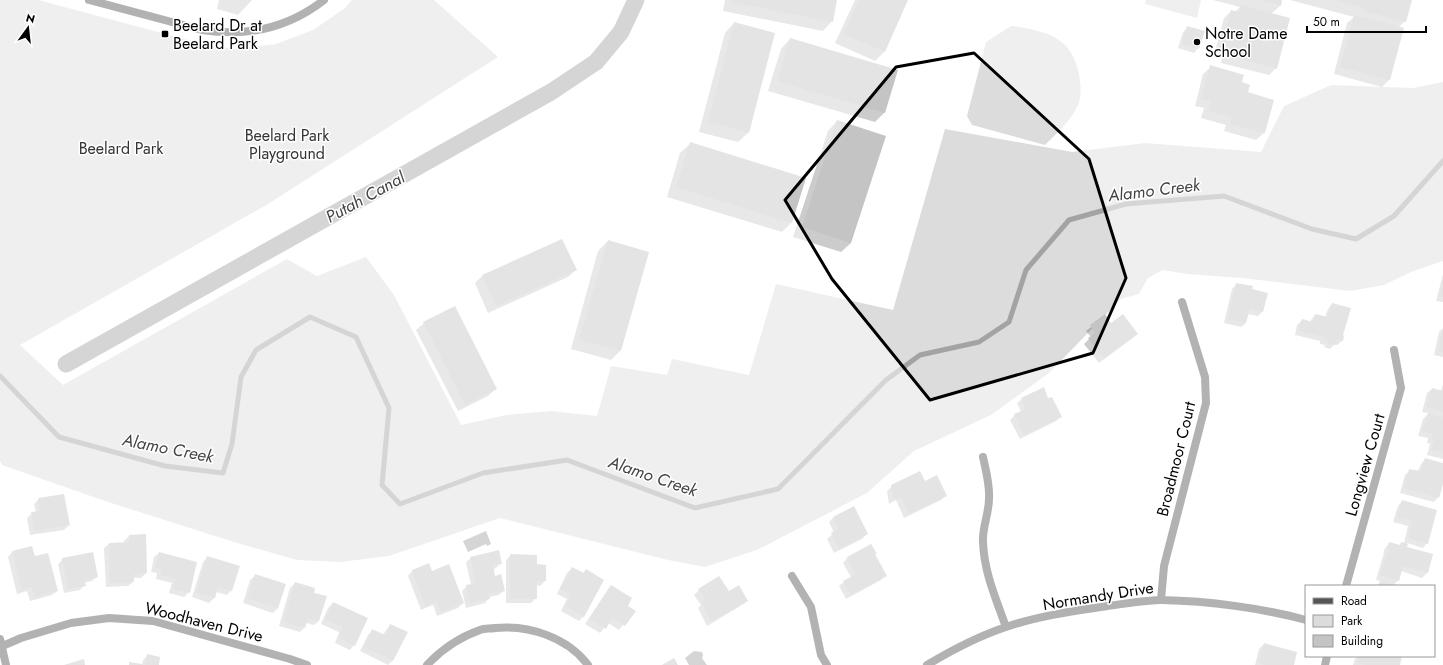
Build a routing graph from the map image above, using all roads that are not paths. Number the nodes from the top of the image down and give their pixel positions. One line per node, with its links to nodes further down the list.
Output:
1 (89, 0): 2 (street)
2 (324, 0)
3 (1182, 302): 8 (street, Broadmoor Court)
4 (1394, 350): 7 (street, Longview Court)
5 (983, 457): 10 (street)
6 (792, 576): 16 (street)
7 (1346, 585)
8 (1161, 600): 9 (street, Normandy Drive); 10 (street, Normandy Drive)
9 (1305, 620)
10 (1006, 627): 17 (street, Normandy Drive)
11 (1, 644): 12 (street); 13 (street, Woodhaven Drive)
12 (6, 665)
13 (307, 665)
14 (427, 665): 15 (street)
15 (588, 665)
16 (827, 665)
17 (927, 665)

